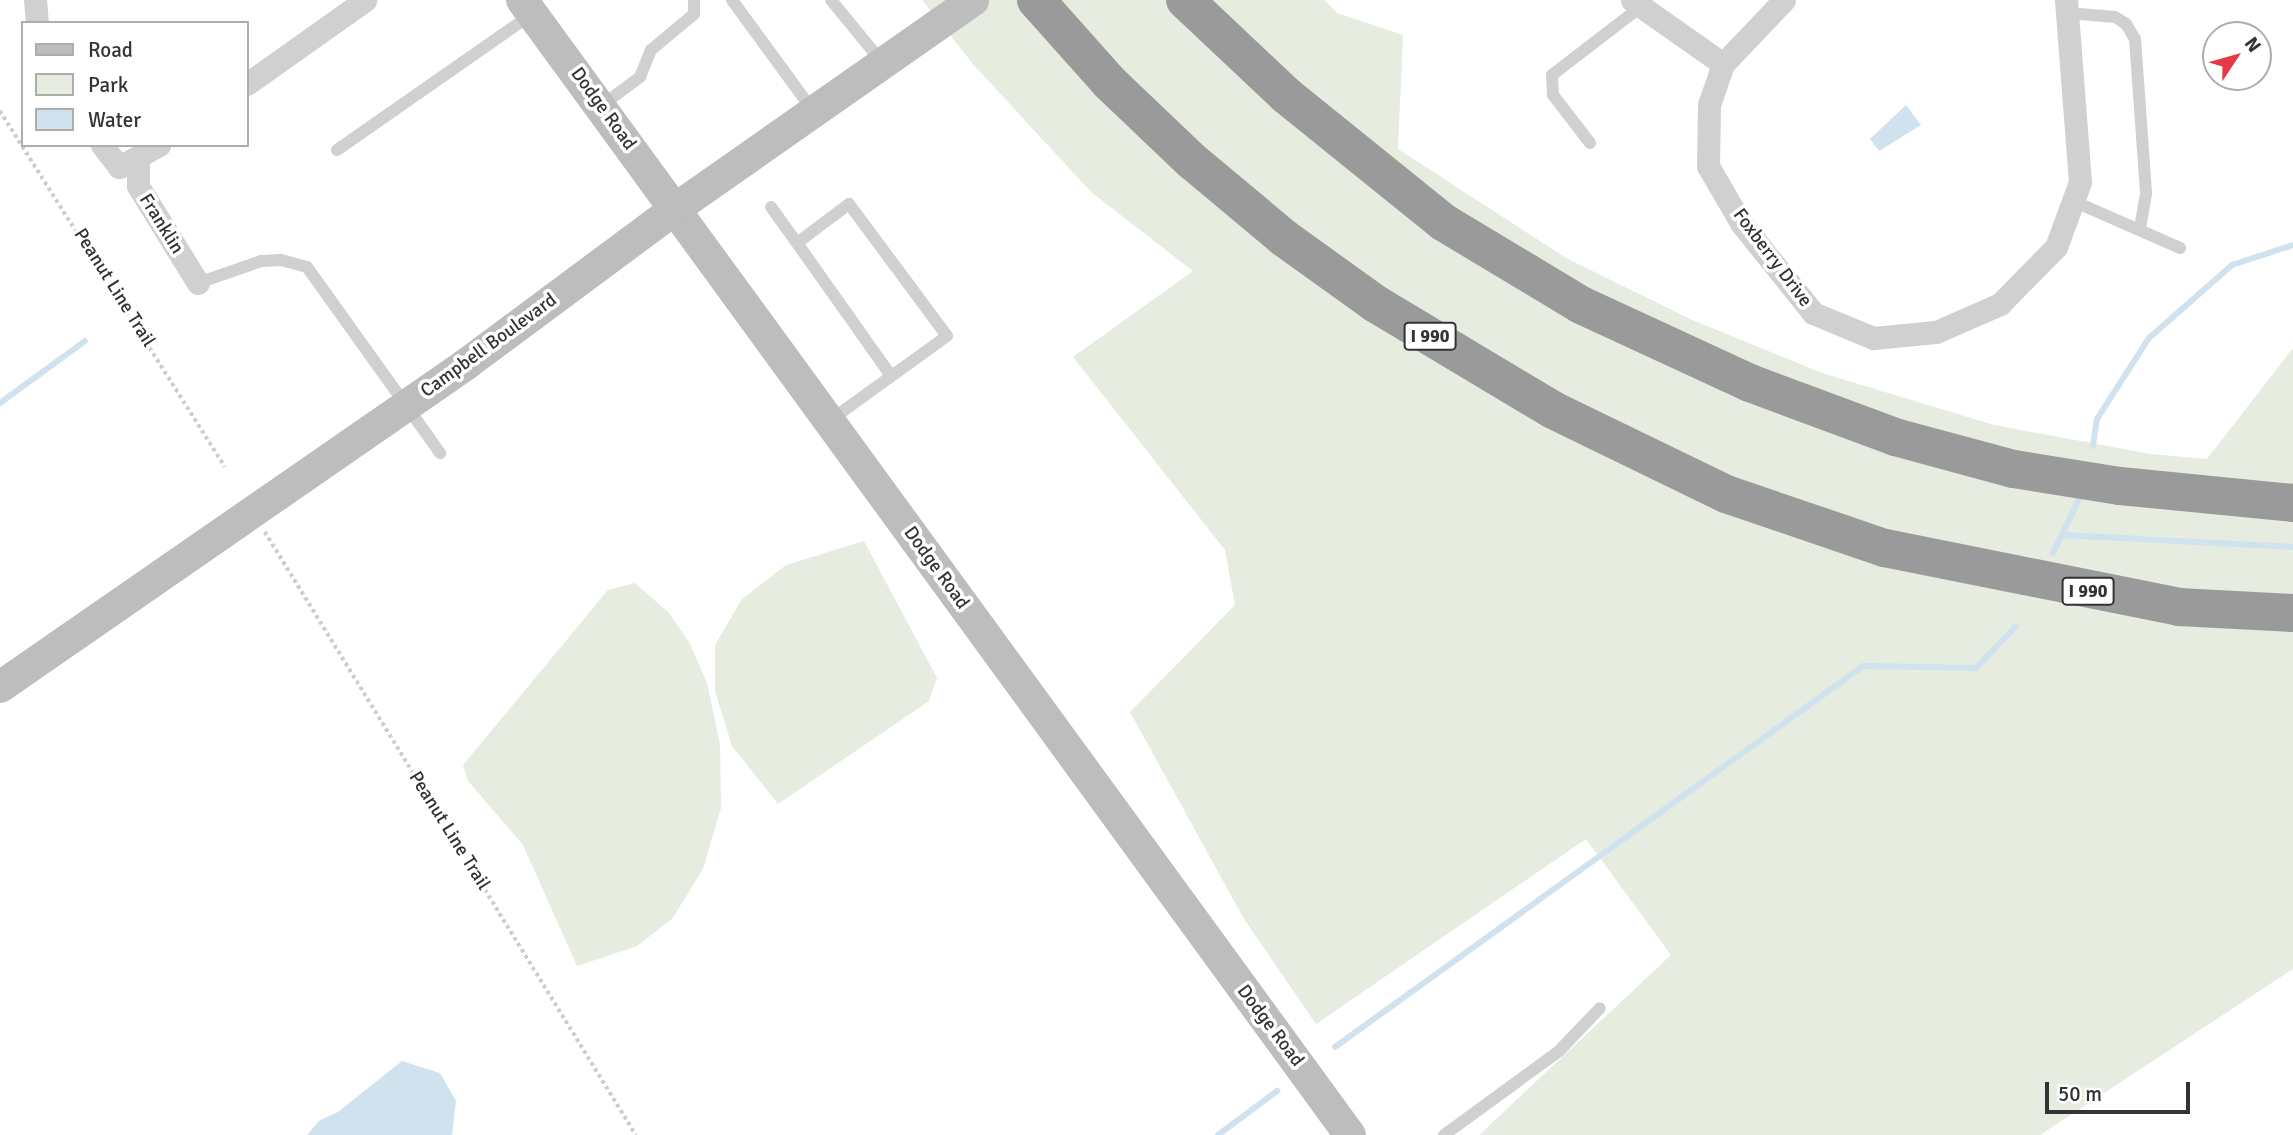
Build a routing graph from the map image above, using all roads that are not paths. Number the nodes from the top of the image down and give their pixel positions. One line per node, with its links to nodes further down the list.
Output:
1 (35, 0): 13 (street)
2 (365, 0): 16 (street)
3 (695, 0): 17 (lane)
4 (732, 0): 18 (lane)
5 (831, 0): 15 (lane)
6 (973, 0): 15 (street, Campbell Boulevard)
7 (1185, 0): 35 (highway)
8 (1784, 0): 14 (street, Foxberry Drive)
9 (1635, 4): 14 (street); 19 (lane)
10 (1041, 6): 36 (highway, I 990)
11 (2067, 6): 24 (street, Foxberry Drive); 27 (lane)
12 (527, 7): 17 (street, Dodge Road); 22 (lane)
13 (37, 21)
14 (1723, 64): 24 (street, Foxberry Drive)
15 (885, 65): 18 (street, Campbell Boulevard)
16 (248, 83)
17 (601, 106): 26 (street, Dodge Road)
18 (816, 115): 26 (street, Campbell Boulevard)
19 (1590, 143)
20 (105, 147): 23 (street)
21 (156, 147): 23 (street)
22 (337, 150)
23 (128, 164): 30 (street, Franklin)
24 (2073, 201): 27 (lane)
25 (771, 207): 28 (lane)
26 (675, 209): 32 (street, Campbell Boulevard); 33 (street, Dodge Road)
27 (2140, 228): 29 (lane)
28 (797, 243): 31 (lane); 31 (lane)
29 (2180, 248)
30 (198, 283): 32 (lane)
31 (891, 376): 33 (lane)
32 (407, 405): 34 (lane); 37 (street, Campbell Boulevard)
33 (829, 421): 39 (street, Dodge Road)
34 (440, 453)
35 (2293, 503)
36 (2293, 613)
37 (0, 687)
38 (1600, 1008): 40 (lane)
39 (1350, 1135)
40 (1444, 1135)

